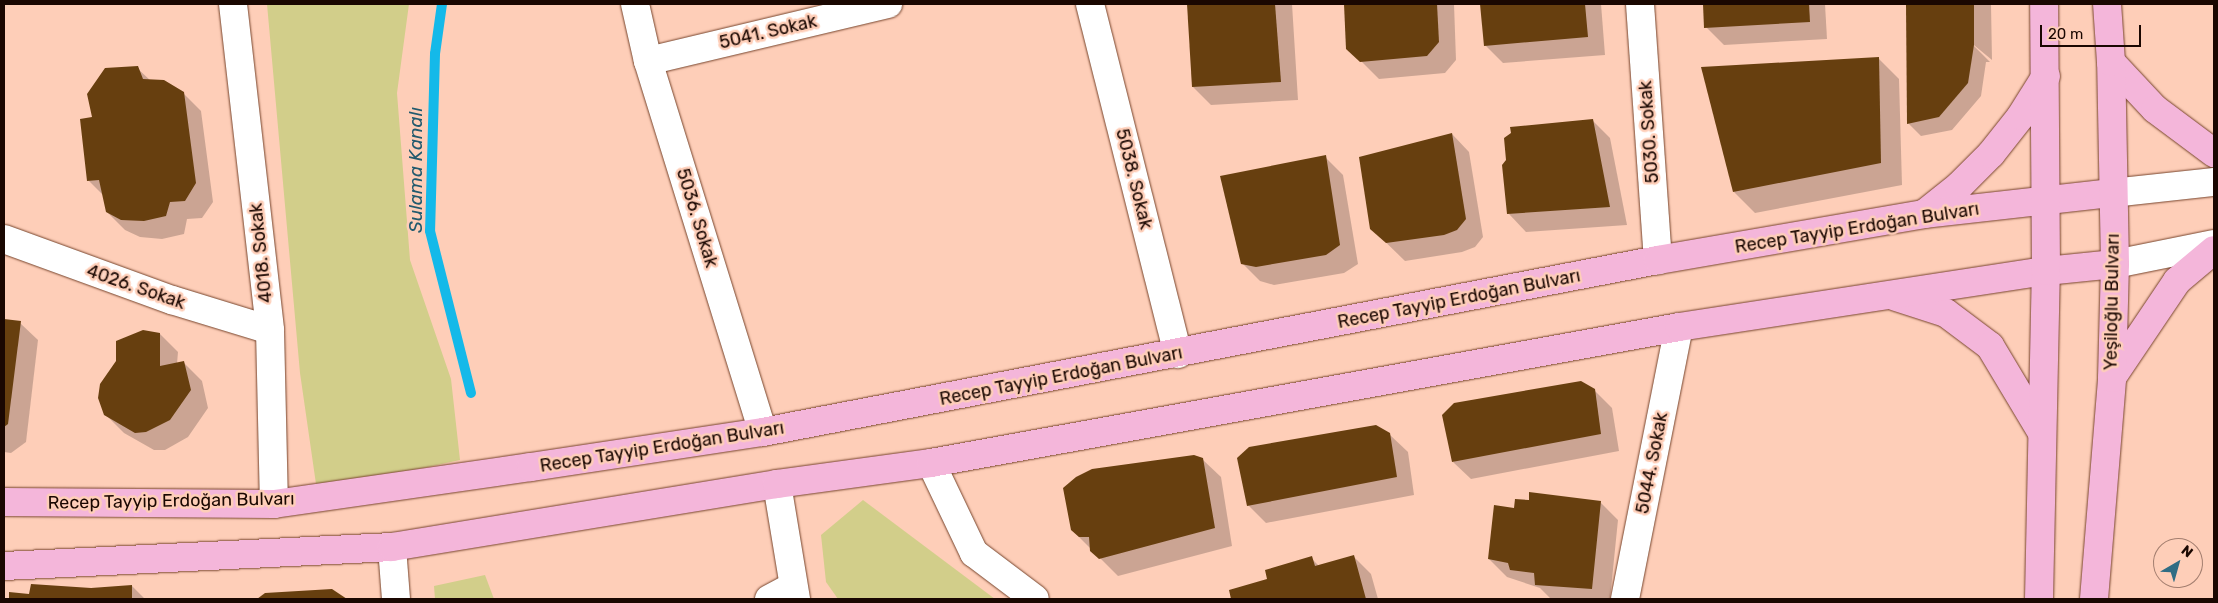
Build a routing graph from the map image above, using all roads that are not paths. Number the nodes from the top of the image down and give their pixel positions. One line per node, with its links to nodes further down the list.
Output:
1 (234, 4): 24 (street, 4018. Sokak)
2 (635, 4): 8 (street, 5036. Sokak)
3 (888, 4): 8 (street, 5041. Sokak)
4 (1090, 4): 25 (street, 5038. Sokak)
5 (1640, 4): 19 (street, 5030. Sokak)
6 (2044, 4): 10 (main road)
7 (2107, 4): 9 (main road, Yeşiloğlu Bulvarı)
8 (648, 61): 27 (street, 5036. Sokak)
9 (2111, 62): 11 (main road); 13 (main road, Yeşiloğlu Bulvarı)
10 (2046, 76): 14 (main road); 15 (main road)
11 (2214, 153)
12 (2214, 182): 13 (street)
13 (2112, 193): 14 (main road, Recep Tayyip Erdoğan Bulvarı); 20 (main road, Yeşiloğlu Bulvarı)
14 (2045, 200): 15 (main road, Recep Tayyip Erdoğan Bulvarı); 21 (main road)
15 (1924, 214): 19 (main road, Recep Tayyip Erdoğan Bulvarı)
16 (4, 239): 24 (street, 4026. Sokak)
17 (2214, 244): 20 (street)
18 (2214, 250): 26 (main road)
19 (1658, 260): 25 (main road, Recep Tayyip Erdoğan Bulvarı)
20 (2115, 264): 21 (main road); 26 (main road, Yeşiloğlu Bulvarı)
21 (2046, 271): 22 (main road); 28 (main road)
22 (1890, 296): 23 (main road); 28 (main road)
23 (1679, 328): 29 (main road); 38 (street, 5044. Sokak)
24 (270, 330): 32 (street, 4018. Sokak)
25 (1178, 354): 27 (main road, Recep Tayyip Erdoğan Bulvarı)
26 (2112, 378): 40 (main road, Yeşiloğlu Bulvarı)
27 (762, 432): 32 (main road, Recep Tayyip Erdoğan Bulvarı)
28 (2042, 432): 39 (main road)
29 (931, 463): 30 (main road); 37 (street)
30 (777, 484): 33 (main road); 35 (street)
31 (4, 502): 32 (main road, Recep Tayyip Erdoğan Bulvarı)
32 (274, 504)
33 (392, 547): 34 (main road); 36 (street)
34 (4, 566)
35 (786, 595)
36 (396, 599)
37 (1035, 599)
38 (1625, 599)
39 (2039, 599)
40 (2094, 599)

